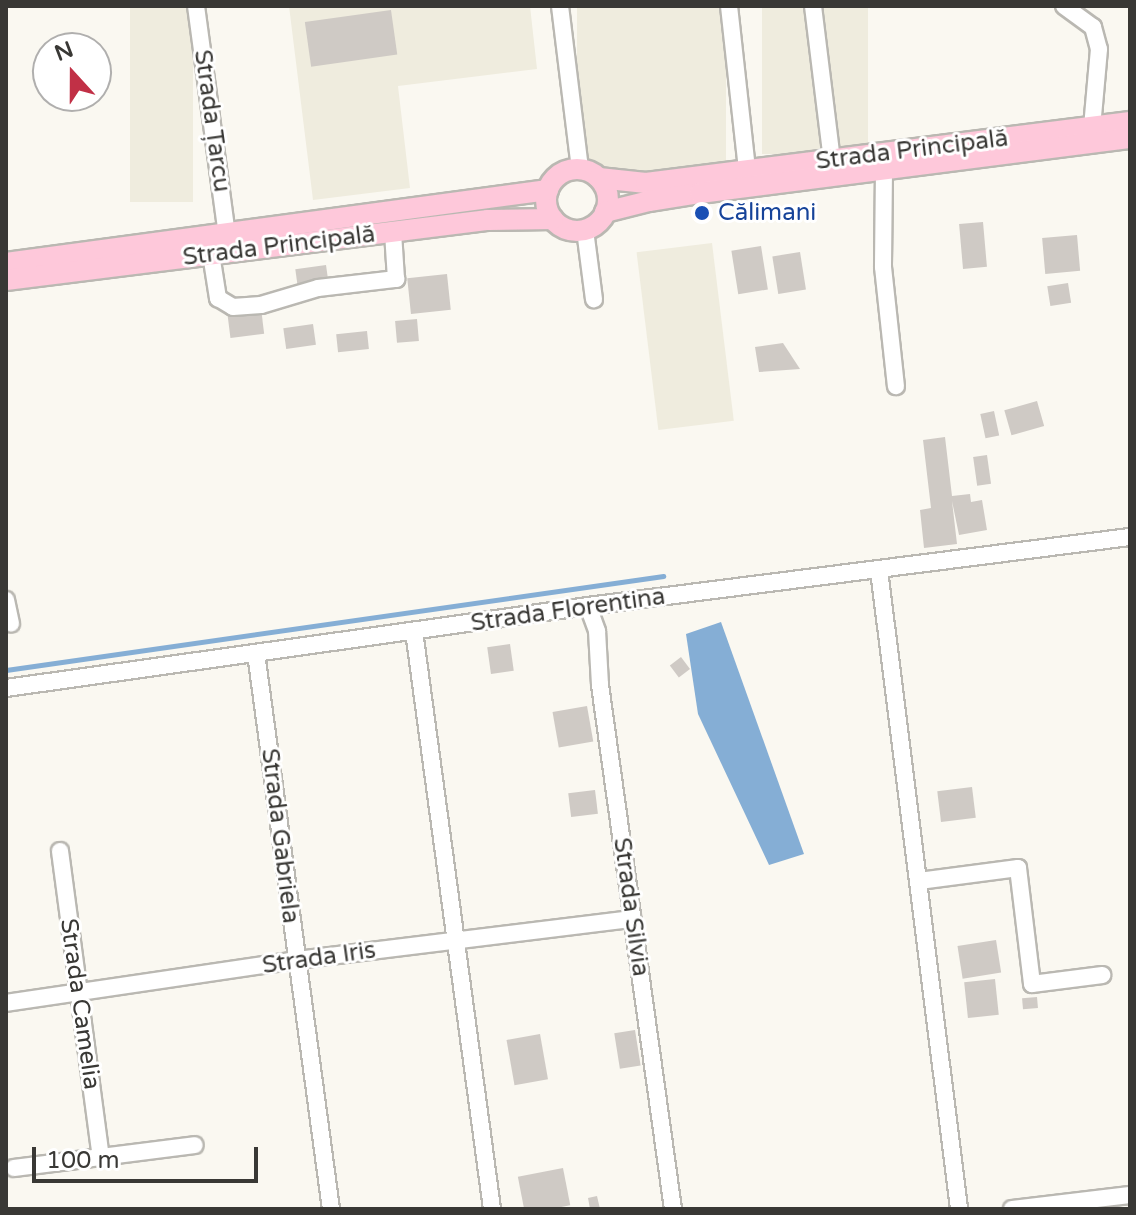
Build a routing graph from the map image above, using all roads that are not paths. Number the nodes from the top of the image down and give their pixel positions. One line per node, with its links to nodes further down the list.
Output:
1 (196, 6): 18 (street, Strada Țarcu)
2 (560, 6): 12 (street)
3 (729, 6): 11 (street)
4 (813, 6): 9 (street)
5 (1064, 6): 7 (street)
6 (1130, 122): 7 (main road, Strada Principală)
7 (1092, 127): 9 (main road, Strada Principală)
8 (1130, 138): 10 (main road, Strada Principală)
9 (832, 161): 11 (main road, Strada Principală)
10 (884, 169): 14 (main road, Strada Principală); 23 (street)
11 (747, 170): 12 (main road, Strada Principală)
12 (589, 174): 13 (main road); 14 (main road)
13 (548, 190): 15 (main road); 18 (main road, Strada Principală)
14 (605, 212): 16 (main road)
15 (553, 219): 16 (main road); 17 (main road, Strada Principală)
16 (585, 230): 22 (street)
17 (393, 233): 19 (main road, Strada Principală); 19 (street)
18 (227, 235): 20 (main road, Strada Principală)
19 (211, 254): 21 (main road, Strada Principală)
20 (6, 263)
21 (6, 280)
22 (594, 299)
23 (896, 386)
24 (1130, 537): 25 (street, Strada Florentina)
25 (879, 570): 27 (street, Strada Florentina); 33 (street)
26 (6, 600): 28 (street)
27 (588, 606): 29 (street, Strada Florentina); 34 (street, Strada Silvia)
28 (11, 623)
29 (414, 631): 30 (street, Strada Florentina); 35 (street)
30 (256, 653): 31 (street, Strada Florentina); 36 (street, Strada Gabriela)
31 (6, 688)
32 (60, 851): 38 (street, Strada Camelia)
33 (919, 881): 37 (street); 47 (street)
34 (633, 919): 35 (street, Strada Iris); 46 (street, Strada Silvia)
35 (456, 941): 36 (street, Strada Iris); 45 (street)
36 (297, 960): 38 (street, Strada Iris); 44 (street, Strada Gabriela)
37 (1102, 975)
38 (79, 994): 39 (street, Strada Iris); 41 (street, Strada Camelia)
39 (6, 1003)
40 (195, 1145): 41 (street)
41 (101, 1157): 42 (street)
42 (14, 1168)
43 (1130, 1195): 48 (street)
44 (331, 1209)
45 (492, 1209)
46 (673, 1209)
47 (959, 1209)
48 (1012, 1209)

